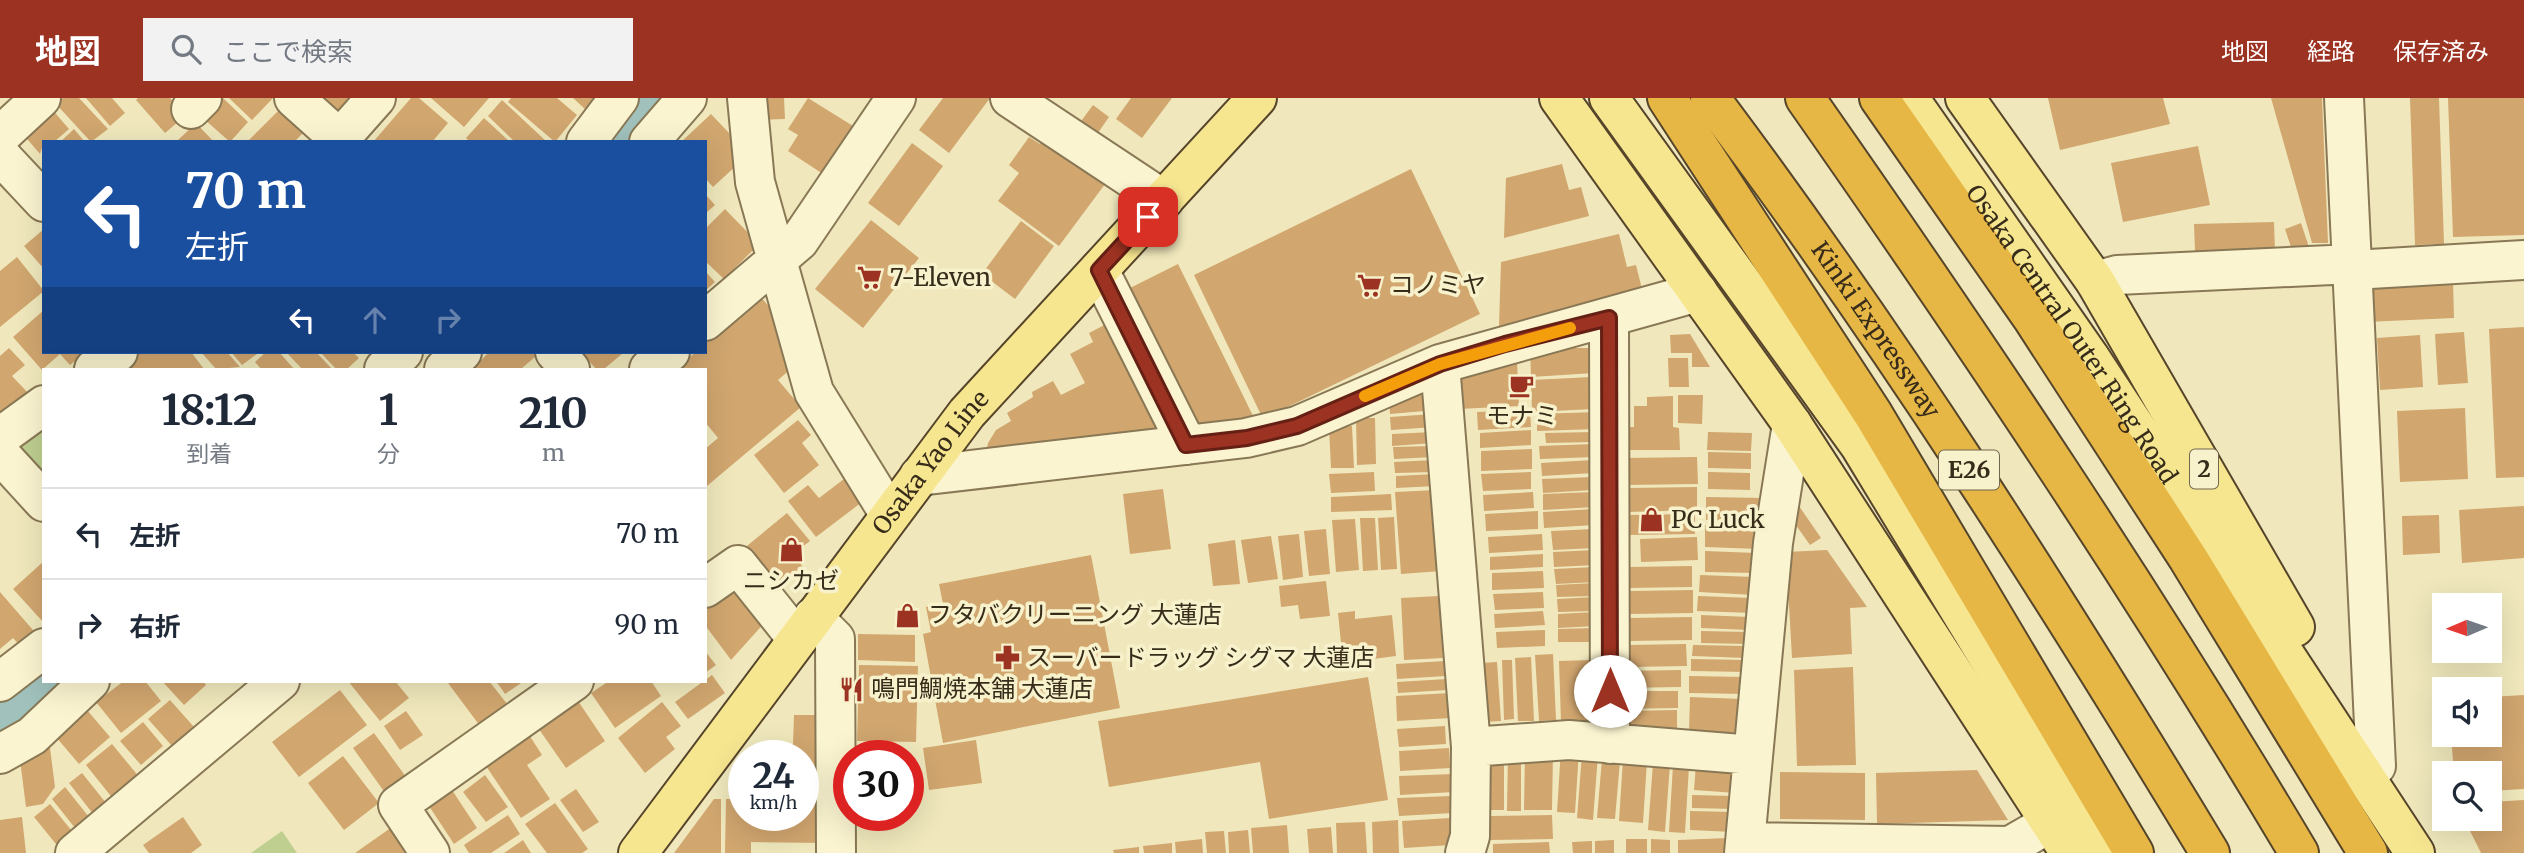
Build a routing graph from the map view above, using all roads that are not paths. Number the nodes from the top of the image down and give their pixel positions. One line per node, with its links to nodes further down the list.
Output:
1 (41, 98): 19 (street)
2 (294, 98): 20 (street)
3 (376, 98): 21 (street)
4 (619, 98): 22 (street)
5 (687, 98): 23 (street)
6 (747, 98): 27 (street)
7 (896, 98): 27 (street)
8 (1010, 98): 26 (street)
9 (1257, 98): 26 (main road, Osaka Yao Line)
10 (1559, 98): 32 (main road)
11 (1609, 98): 76 (main road)
12 (1667, 98): 77 (highway)
13 (1710, 98): 78 (highway, Kinki Expressway / E26)
14 (1805, 98): 79 (highway)
15 (1879, 98): 80 (highway)
16 (1909, 98): 81 (main road, Osaka Central Outer Ring Road / 2)
17 (1965, 98): 31 (main road, 2)
18 (2344, 98): 29 (street)
19 (0, 136)
20 (339, 140)
21 (341, 140)
22 (588, 140)
23 (651, 140)
24 (0, 155): 25 (street)
25 (42, 200)
26 (1164, 200): 30 (main road, Osaka Yao Line)
27 (779, 258): 34 (street); 53 (street)
28 (2524, 260): 29 (street)
29 (2353, 267): 31 (street); 65 (street)
30 (1099, 270): 49 (street); 51 (main road, Osaka Yao Line)
31 (2095, 281): 65 (main road, 2)
32 (1698, 292): 33 (street); 47 (main road)
33 (1609, 318): 40 (street); 61 (street)
34 (707, 319)
35 (115, 354): 41 (street)
36 (401, 354): 42 (street)
37 (460, 354): 43 (street)
38 (557, 354): 44 (street)
39 (668, 354): 45 (street)
40 (1440, 364): 49 (street); 62 (street)
41 (95, 368)
42 (385, 368)
43 (445, 368)
44 (569, 368)
45 (650, 368)
46 (42, 406): 48 (street)
47 (1792, 424): 64 (street); 66 (main road)
48 (0, 437)
49 (1186, 445): 51 (street)
50 (0, 454): 52 (street)
51 (919, 476): 53 (main road, Osaka Yao Line)
52 (42, 500)
53 (890, 515): 55 (main road, Osaka Yao Line)
54 (707, 587): 55 (street)
55 (805, 628): 73 (main road, Osaka Yao Line); 74 (street)
56 (42, 650): 57 (street)
57 (0, 682)
58 (88, 683): 63 (street)
59 (278, 683): 67 (street)
60 (571, 683): 72 (street)
61 (1611, 744): 62 (street); 64 (street)
62 (1471, 747): 75 (street)
63 (0, 754)
64 (1753, 755): 68 (street)
65 (2376, 766): 82 (main road, 2)
66 (2060, 838): 70 (street)
67 (116, 839): 71 (street)
68 (1744, 848): 69 (street)
69 (1880, 849): 70 (street)
70 (2009, 850)
71 (75, 853)
72 (430, 853)
73 (638, 853)
74 (835, 853)
75 (1465, 853)
76 (2107, 853)
77 (2134, 853)
78 (2210, 853)
79 (2299, 853)
80 (2368, 853)
81 (2415, 853)
82 (2425, 853)

